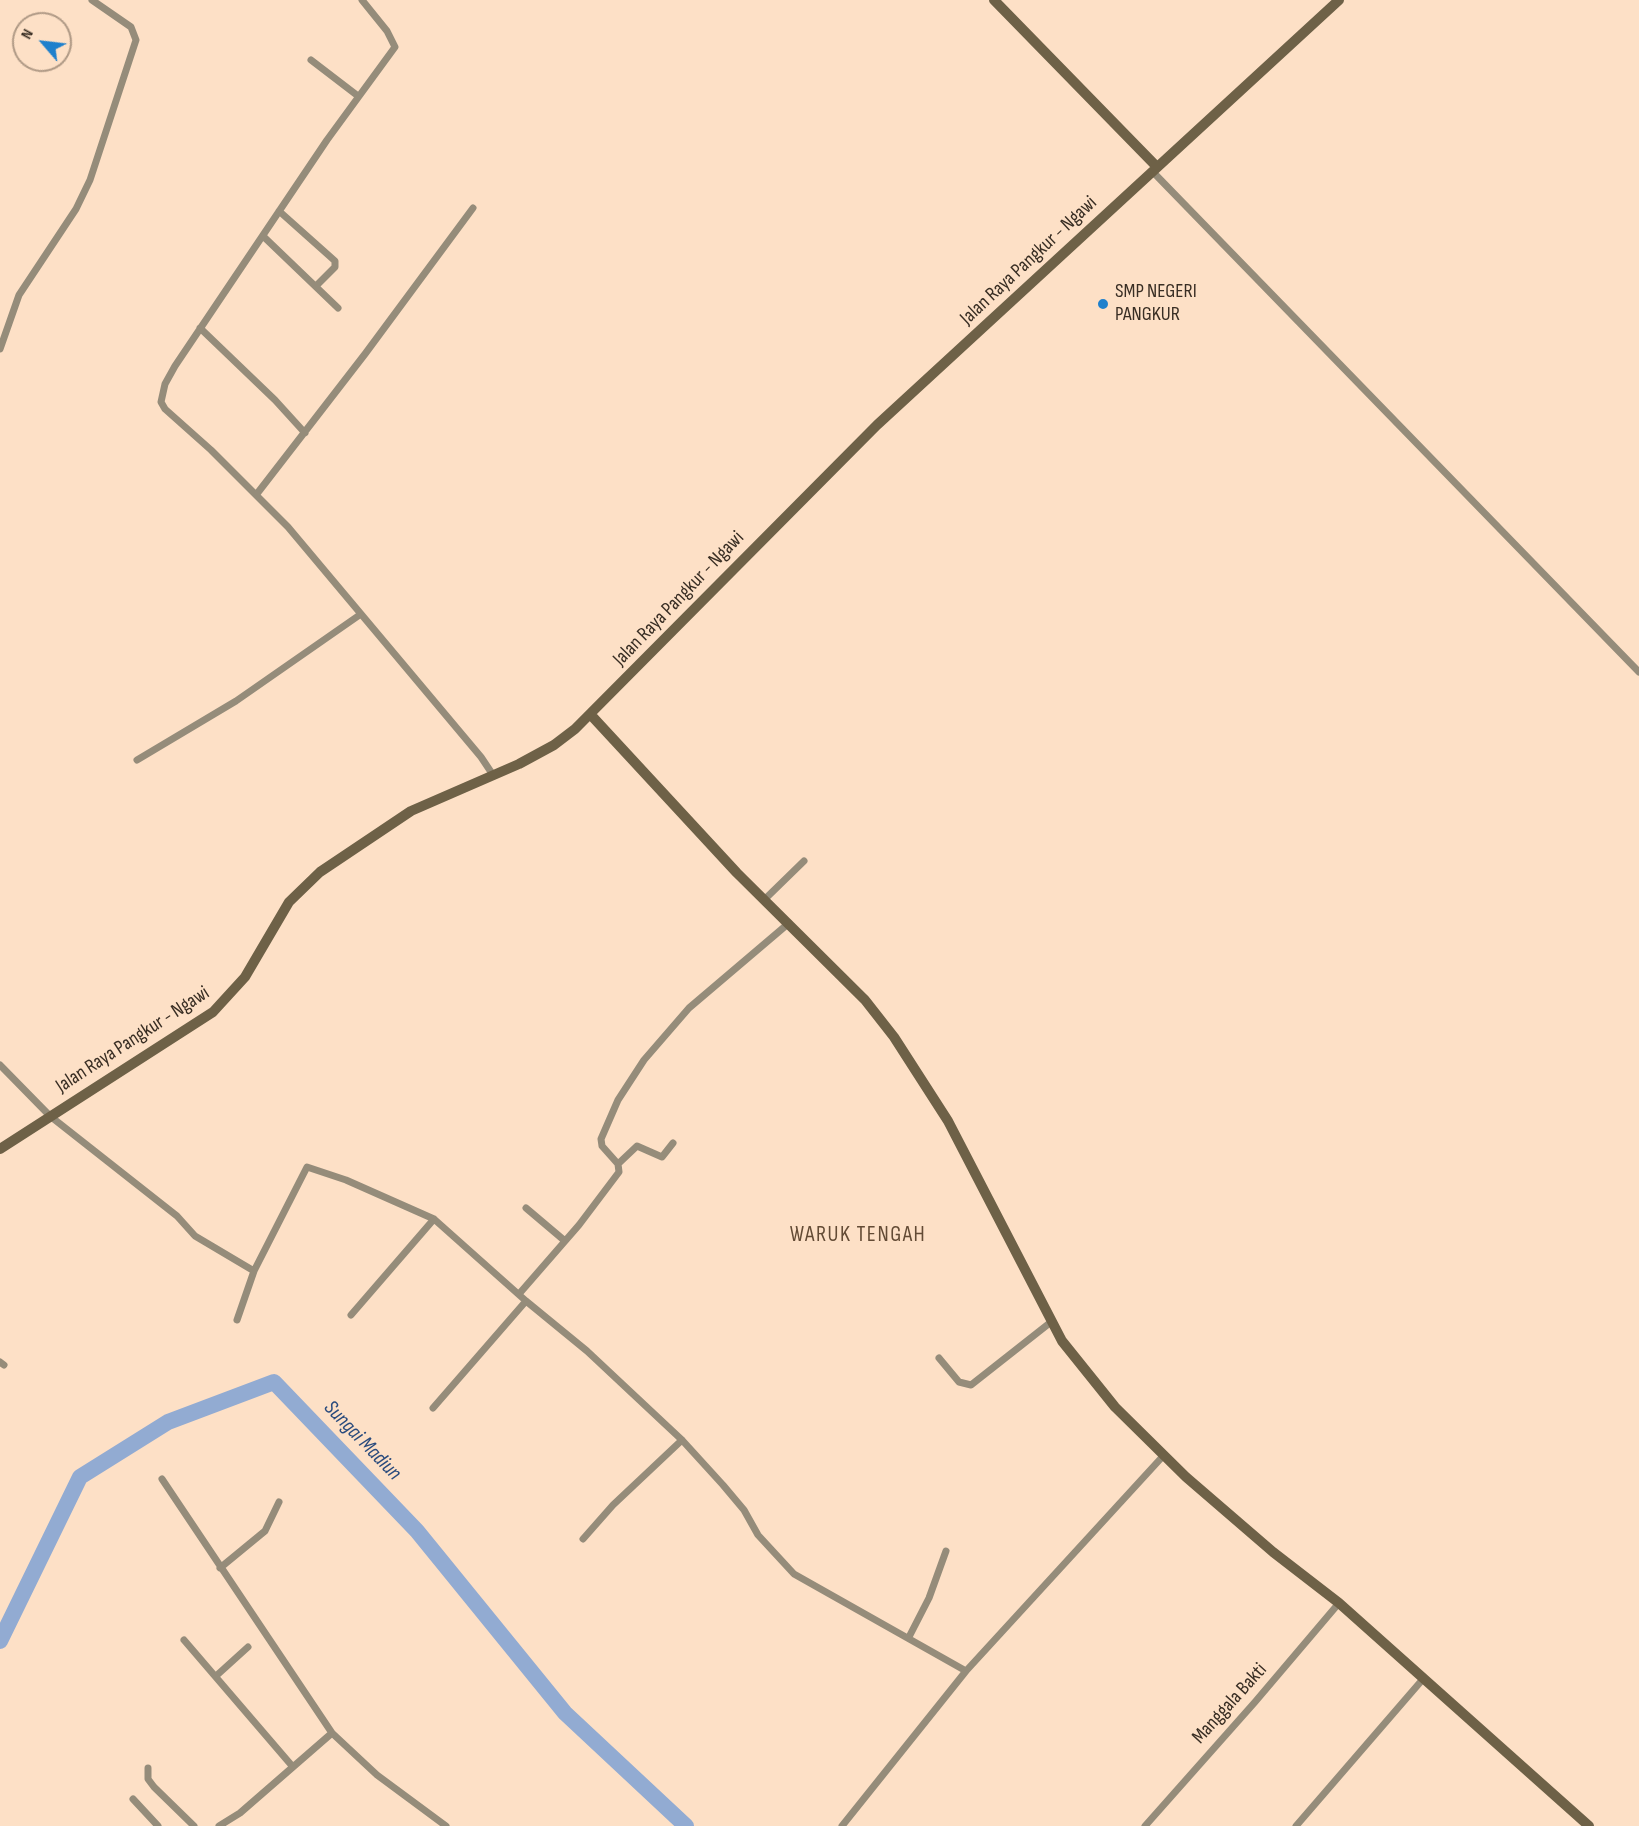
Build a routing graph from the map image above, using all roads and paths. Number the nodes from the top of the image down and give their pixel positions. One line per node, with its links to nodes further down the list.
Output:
1 (92, 0): 14 (street)
2 (362, 0): 6 (street)
3 (994, 0): 7 (main road)
4 (1339, 0): 7 (main road, Jalan Raya Pangkur - Ngawi)
5 (311, 60): 6 (street)
6 (358, 96): 9 (street)
7 (1155, 169): 18 (street); 19 (main road, Jalan Raya Pangkur - Ngawi)
8 (472, 208): 15 (street)
9 (279, 211): 10 (street); 11 (street)
10 (264, 237): 11 (street); 13 (street)
11 (316, 286): 12 (street)
12 (338, 308)
13 (200, 328): 15 (street); 16 (street)
14 (0, 349)
15 (305, 433): 16 (street)
16 (256, 495): 17 (street)
17 (361, 614): 20 (street); 21 (street)
18 (1639, 672)
19 (590, 714): 21 (main road, Jalan Raya Pangkur - Ngawi); 23 (main road)
20 (137, 760)
21 (493, 775): 26 (main road, Jalan Raya Pangkur - Ngawi)
22 (804, 861): 23 (street)
23 (764, 900): 24 (main road)
24 (789, 923): 29 (street); 38 (main road)
25 (0, 1065): 26 (street)
26 (50, 1116): 28 (main road, Jalan Raya Pangkur - Ngawi); 33 (street)
27 (673, 1143): 29 (street)
28 (0, 1149)
29 (618, 1164): 32 (street)
30 (526, 1208): 32 (street)
31 (434, 1219): 33 (street); 34 (street); 36 (street)
32 (565, 1241): 34 (street)
33 (254, 1271): 37 (street)
34 (519, 1294): 35 (street)
35 (526, 1301): 40 (street); 41 (street)
36 (351, 1315)
37 (237, 1320)
38 (1051, 1322): 39 (street); 42 (main road)
39 (939, 1358)
40 (433, 1408)
41 (682, 1440): 45 (street); 49 (street)
42 (1164, 1455): 48 (main road); 52 (street)
43 (162, 1479): 47 (street)
44 (279, 1502): 47 (street)
45 (584, 1539)
46 (946, 1551): 49 (street)
47 (220, 1568): 55 (street)
48 (1339, 1603): 54 (main road); 64 (street, Manggala Bakti)
49 (909, 1637): 52 (street)
50 (184, 1640): 53 (street)
51 (248, 1647): 53 (street)
52 (966, 1671): 63 (street)
53 (216, 1676): 56 (street)
54 (1423, 1679): 65 (street); 66 (main road)
55 (332, 1733): 56 (street); 62 (street)
56 (293, 1767): 61 (street)
57 (148, 1768): 60 (street)
58 (133, 1799): 59 (street)
59 (158, 1826)
60 (194, 1826)
61 (219, 1826)
62 (446, 1826)
63 (842, 1826)
64 (1145, 1826)
65 (1296, 1826)
66 (1589, 1826)

